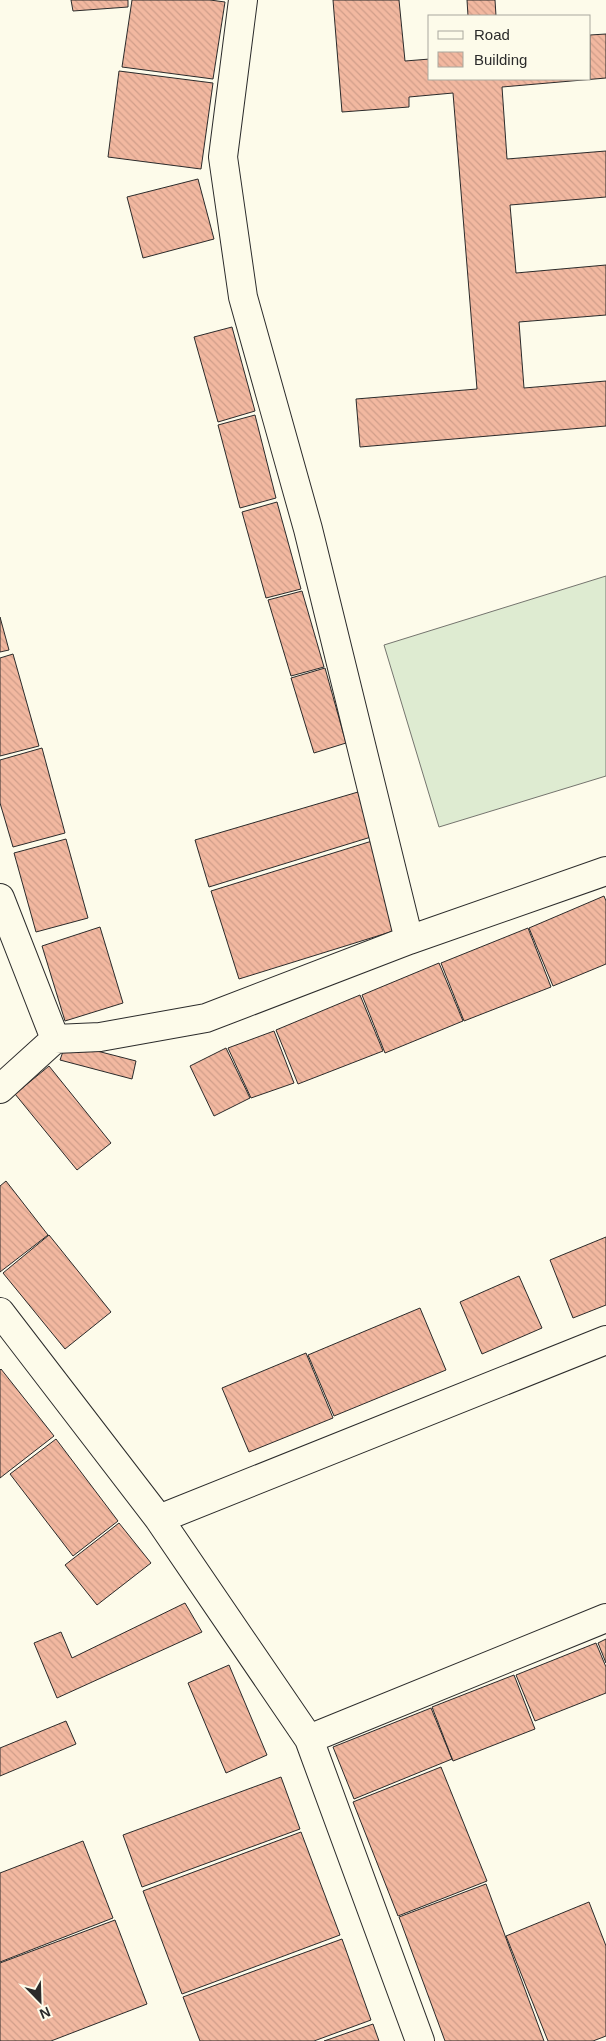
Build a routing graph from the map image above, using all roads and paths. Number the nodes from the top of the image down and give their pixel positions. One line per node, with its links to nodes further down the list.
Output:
1 (244, 0): 4 (street)
2 (606, 871): 4 (street)
3 (0, 898): 5 (street)
4 (409, 940): 5 (street)
5 (55, 1039): 6 (street)
6 (0, 1089)
7 (0, 1312): 9 (street)
8 (606, 1340): 9 (street)
9 (159, 1519): 11 (street)
10 (606, 1618): 11 (street)
11 (309, 1739): 12 (street)
12 (420, 2041)

